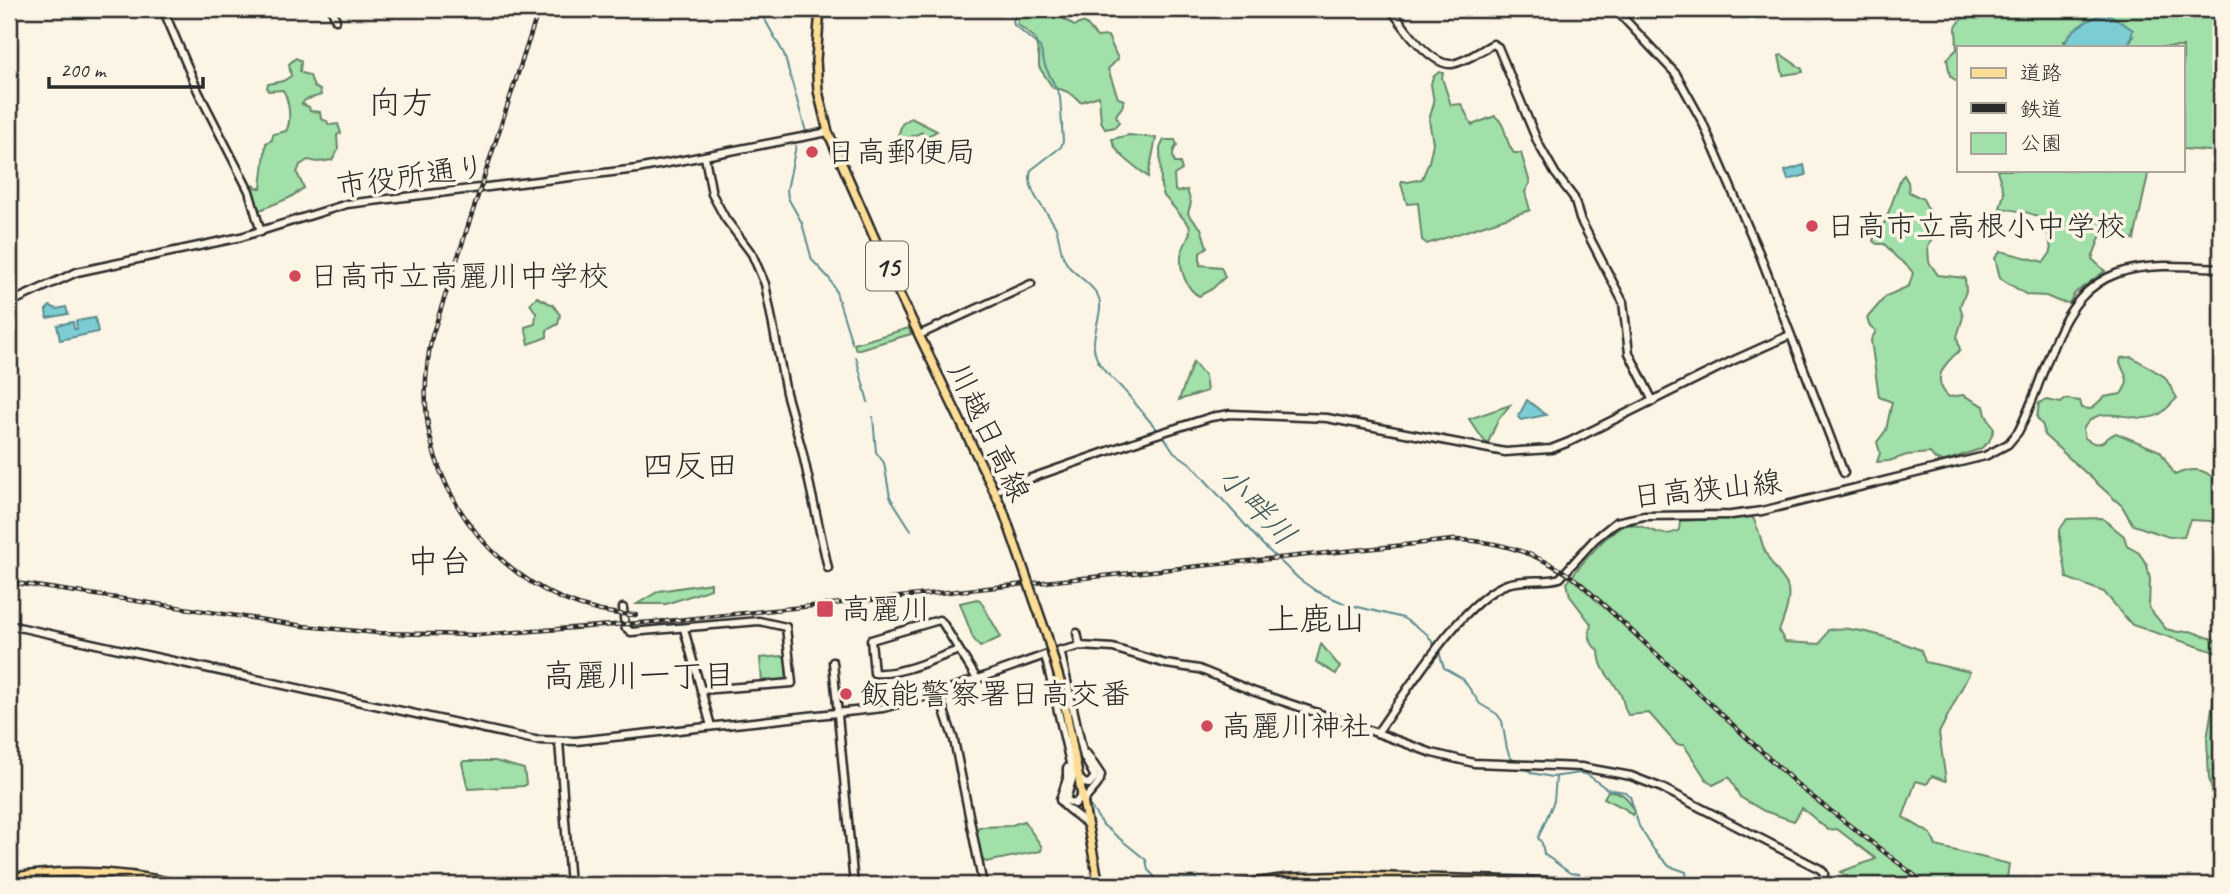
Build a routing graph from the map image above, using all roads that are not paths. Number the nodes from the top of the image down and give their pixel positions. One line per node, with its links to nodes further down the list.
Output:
1 (163, 9): 9 (street)
2 (332, 9): 6 (street)
3 (820, 9): 7 (main road, 川越日高線 / 15)
4 (1391, 9): 15 (street)
5 (1615, 9): 14 (street)
6 (336, 20)
7 (828, 132): 8 (street, 市役所通り); 13 (main road, 川越日高線 / 15)
8 (705, 157): 9 (street, 市役所通り); 18 (street)
9 (261, 232): 12 (street, 市役所通り)
10 (2221, 268): 33 (street, 日高狭山線)
11 (1031, 284): 13 (street)
12 (9, 303)
13 (919, 335): 37 (main road, 川越日高線 / 15, bridge)
14 (1790, 335): 15 (street); 16 (street)
15 (1653, 401): 17 (street)
16 (1844, 473)
17 (1000, 489)
18 (828, 568)
19 (623, 608): 21 (street)
20 (9, 625): 35 (street)
21 (684, 629): 29 (street); 29 (street)
22 (1077, 633): 23 (street)
23 (1080, 646): 25 (street); 33 (street)
24 (959, 650): 24 (street); 28 (street)
25 (1060, 650): 26 (street); 36 (street)
26 (1045, 655): 28 (street); 34 (street)
27 (833, 662): 31 (street)
28 (977, 679): 30 (street)
29 (701, 691): 32 (street)
30 (938, 693): 31 (street); 45 (street)
31 (836, 714): 32 (street); 44 (street)
32 (711, 726): 35 (street)
33 (1377, 733): 49 (street)
34 (1065, 734): 38 (street); 40 (street)
35 (559, 741): 43 (street)
36 (1082, 747): 37 (street); 39 (street)
37 (1080, 779): 38 (main road, 川越日高線 / 15)
38 (1082, 795): 39 (main road, 川越日高線 / 15)
39 (1083, 804): 40 (main road, 川越日高線 / 15)
40 (1086, 824): 46 (main road, 川越日高線 / 15)
41 (9, 878): 42 (main road)
42 (182, 885)
43 (570, 885)
44 (854, 885)
45 (984, 885)
46 (1099, 885)
47 (1237, 885): 48 (main road)
48 (1667, 885)
49 (1824, 885)

